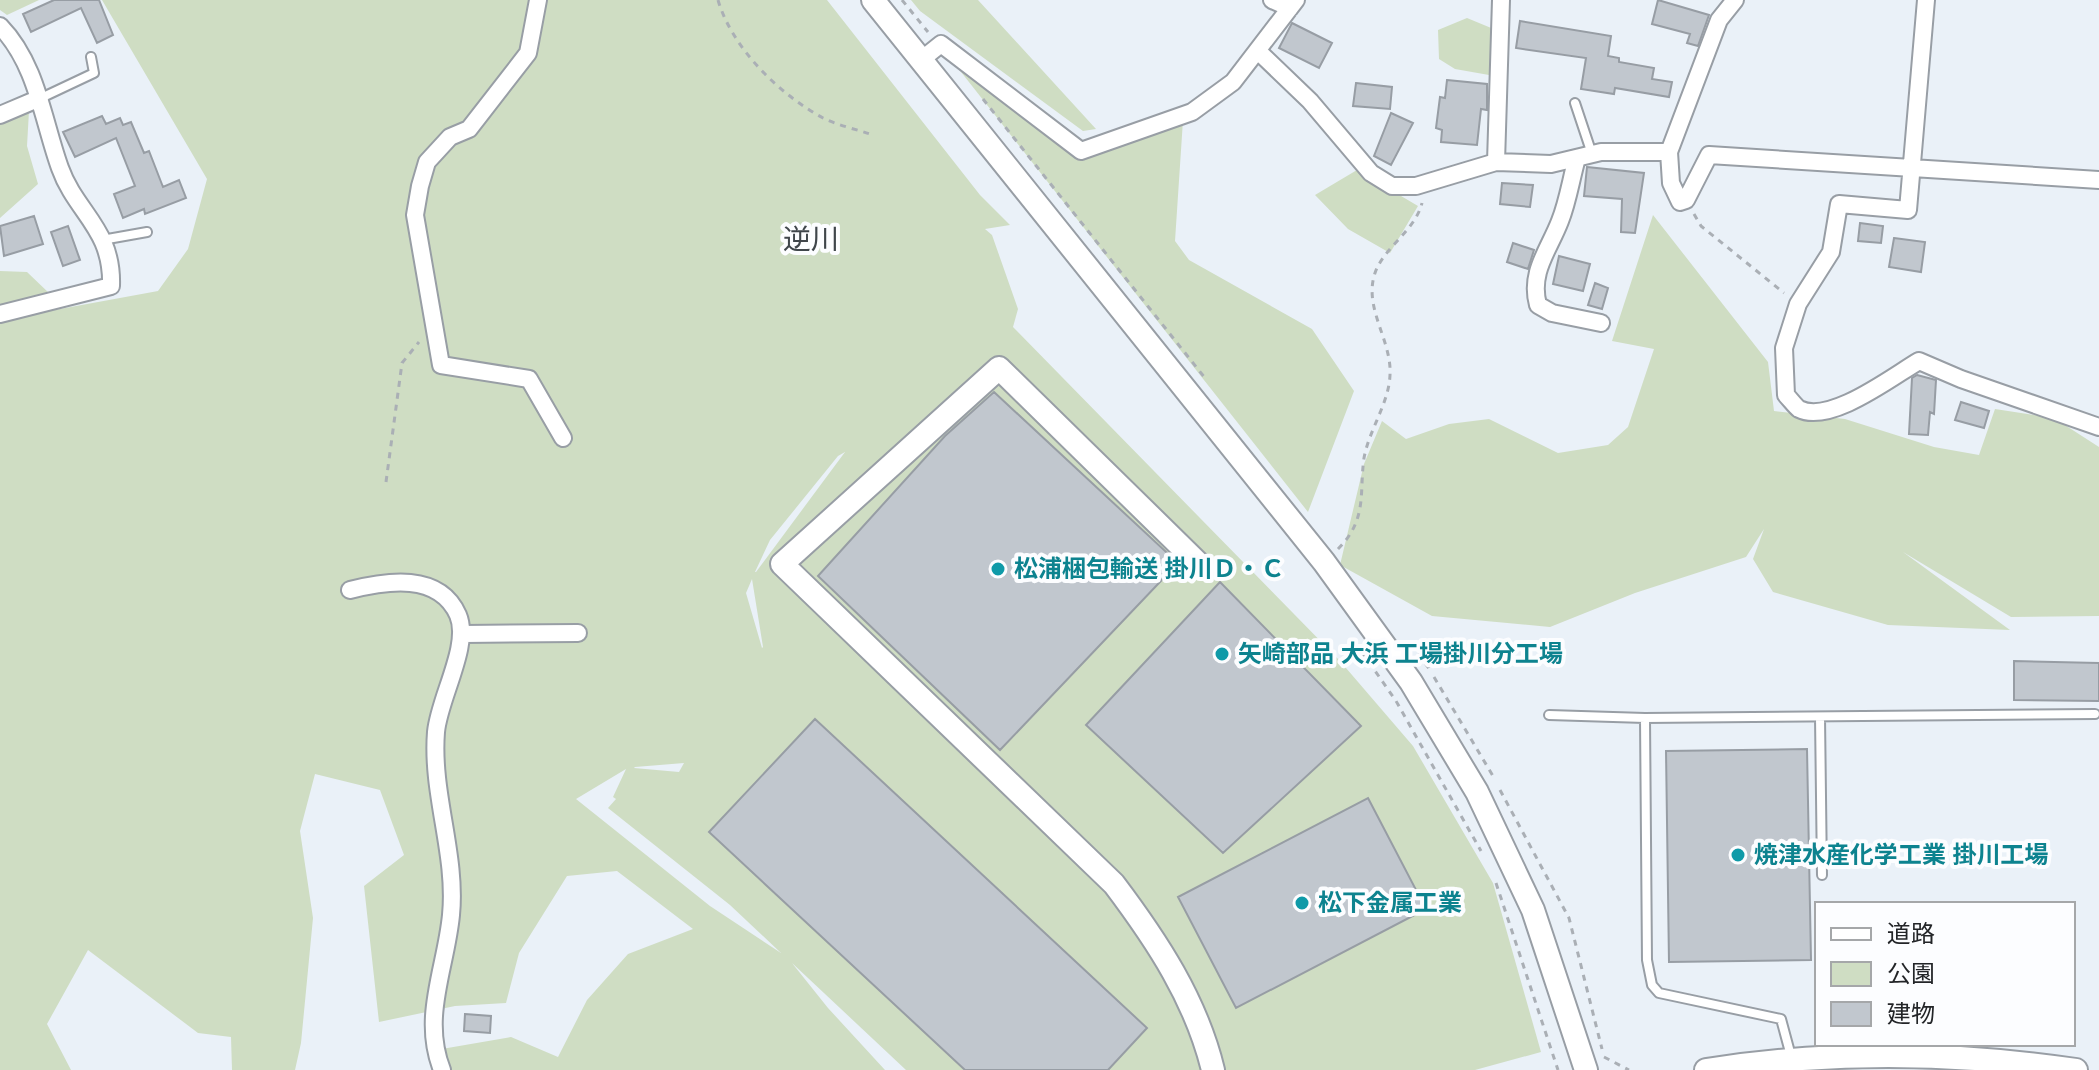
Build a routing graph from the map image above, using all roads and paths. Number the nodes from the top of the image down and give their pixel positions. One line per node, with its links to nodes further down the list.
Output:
1 (538, 0): 28 (street)
2 (718, 0): 16 (path)
3 (873, 0): 12 (street)
4 (1272, 0): 8 (street)
5 (1501, 0): 19 (street)
6 (1735, 0): 17 (street)
7 (1926, 0): 20 (street)
8 (1293, 4): 10 (street)
9 (0, 26): 13 (street)
10 (1260, 53): 12 (street); 22 (street)
11 (91, 57): 13 (lane)
12 (921, 60): 33 (street)
13 (40, 98): 15 (street); 25 (street)
14 (1575, 103): 18 (lane)
15 (0, 115)
16 (870, 134)
17 (1669, 152): 18 (street); 23 (street)
18 (1584, 156): 19 (street); 29 (street)
19 (1496, 162): 22 (street)
20 (1913, 166): 21 (street); 23 (street); 26 (street)
21 (2099, 180)
22 (1426, 182): 33 (path)
23 (1686, 200): 26 (path)
24 (147, 232): 25 (lane)
25 (102, 240): 27 (street)
26 (1798, 304): 30 (street)
27 (0, 314)
28 (434, 323): 31 (street); 32 (path)
29 (1601, 323)
30 (2099, 427)
31 (563, 438)
32 (386, 482)
33 (1324, 562): 51 (street)
34 (1203, 568): 49 (street)
35 (350, 590): 37 (street)
36 (578, 633): 37 (street)
37 (464, 634): 48 (street)
38 (1350, 636): 43 (path)
39 (2095, 714): 41 (lane)
40 (1549, 715): 42 (lane)
41 (1820, 717): 42 (lane); 45 (lane)
42 (1645, 718): 46 (lane)
43 (1484, 858)
44 (1492, 871): 50 (path)
45 (1822, 875)
46 (1793, 1061): 47 (street); 52 (street)
47 (1895, 1063): 53 (street)
48 (442, 1070)
49 (1213, 1070)
50 (1558, 1070)
51 (1586, 1070)
52 (1706, 1070)
53 (2076, 1070)

